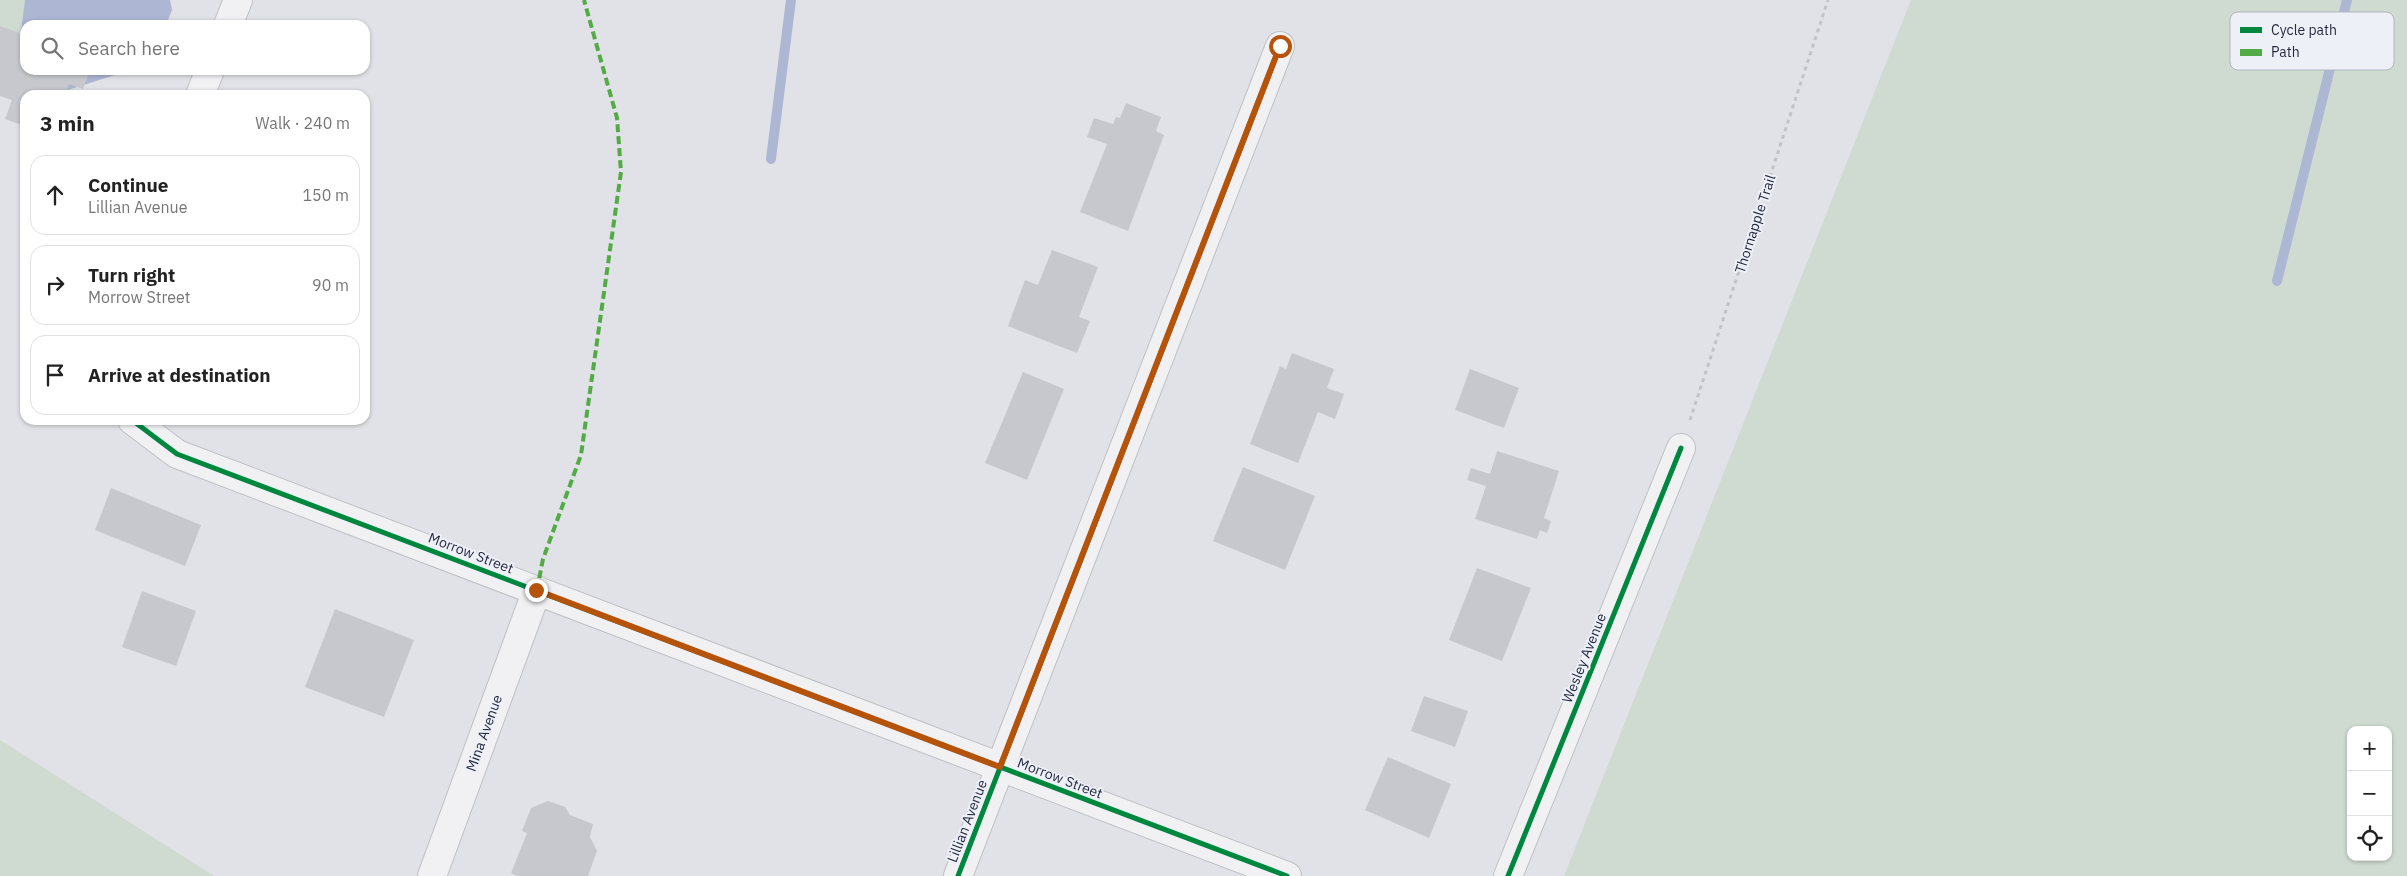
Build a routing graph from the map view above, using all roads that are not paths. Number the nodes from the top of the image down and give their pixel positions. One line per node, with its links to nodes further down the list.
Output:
1 (238, 0): 2 (street)
2 (230, 20)
3 (1280, 46): 9 (street, Lillian Avenue)
4 (208, 75): 5 (street)
5 (202, 90)
6 (139, 425): 8 (street, Morrow Street)
7 (1681, 448): 13 (street, Wesley Avenue)
8 (536, 590): 9 (street, Morrow Street); 10 (street, Mina Avenue)
9 (1000, 767): 11 (street, Lillian Avenue); 12 (street, Morrow Street)
10 (432, 876)
11 (958, 876)
12 (1287, 876)
13 (1508, 876)

